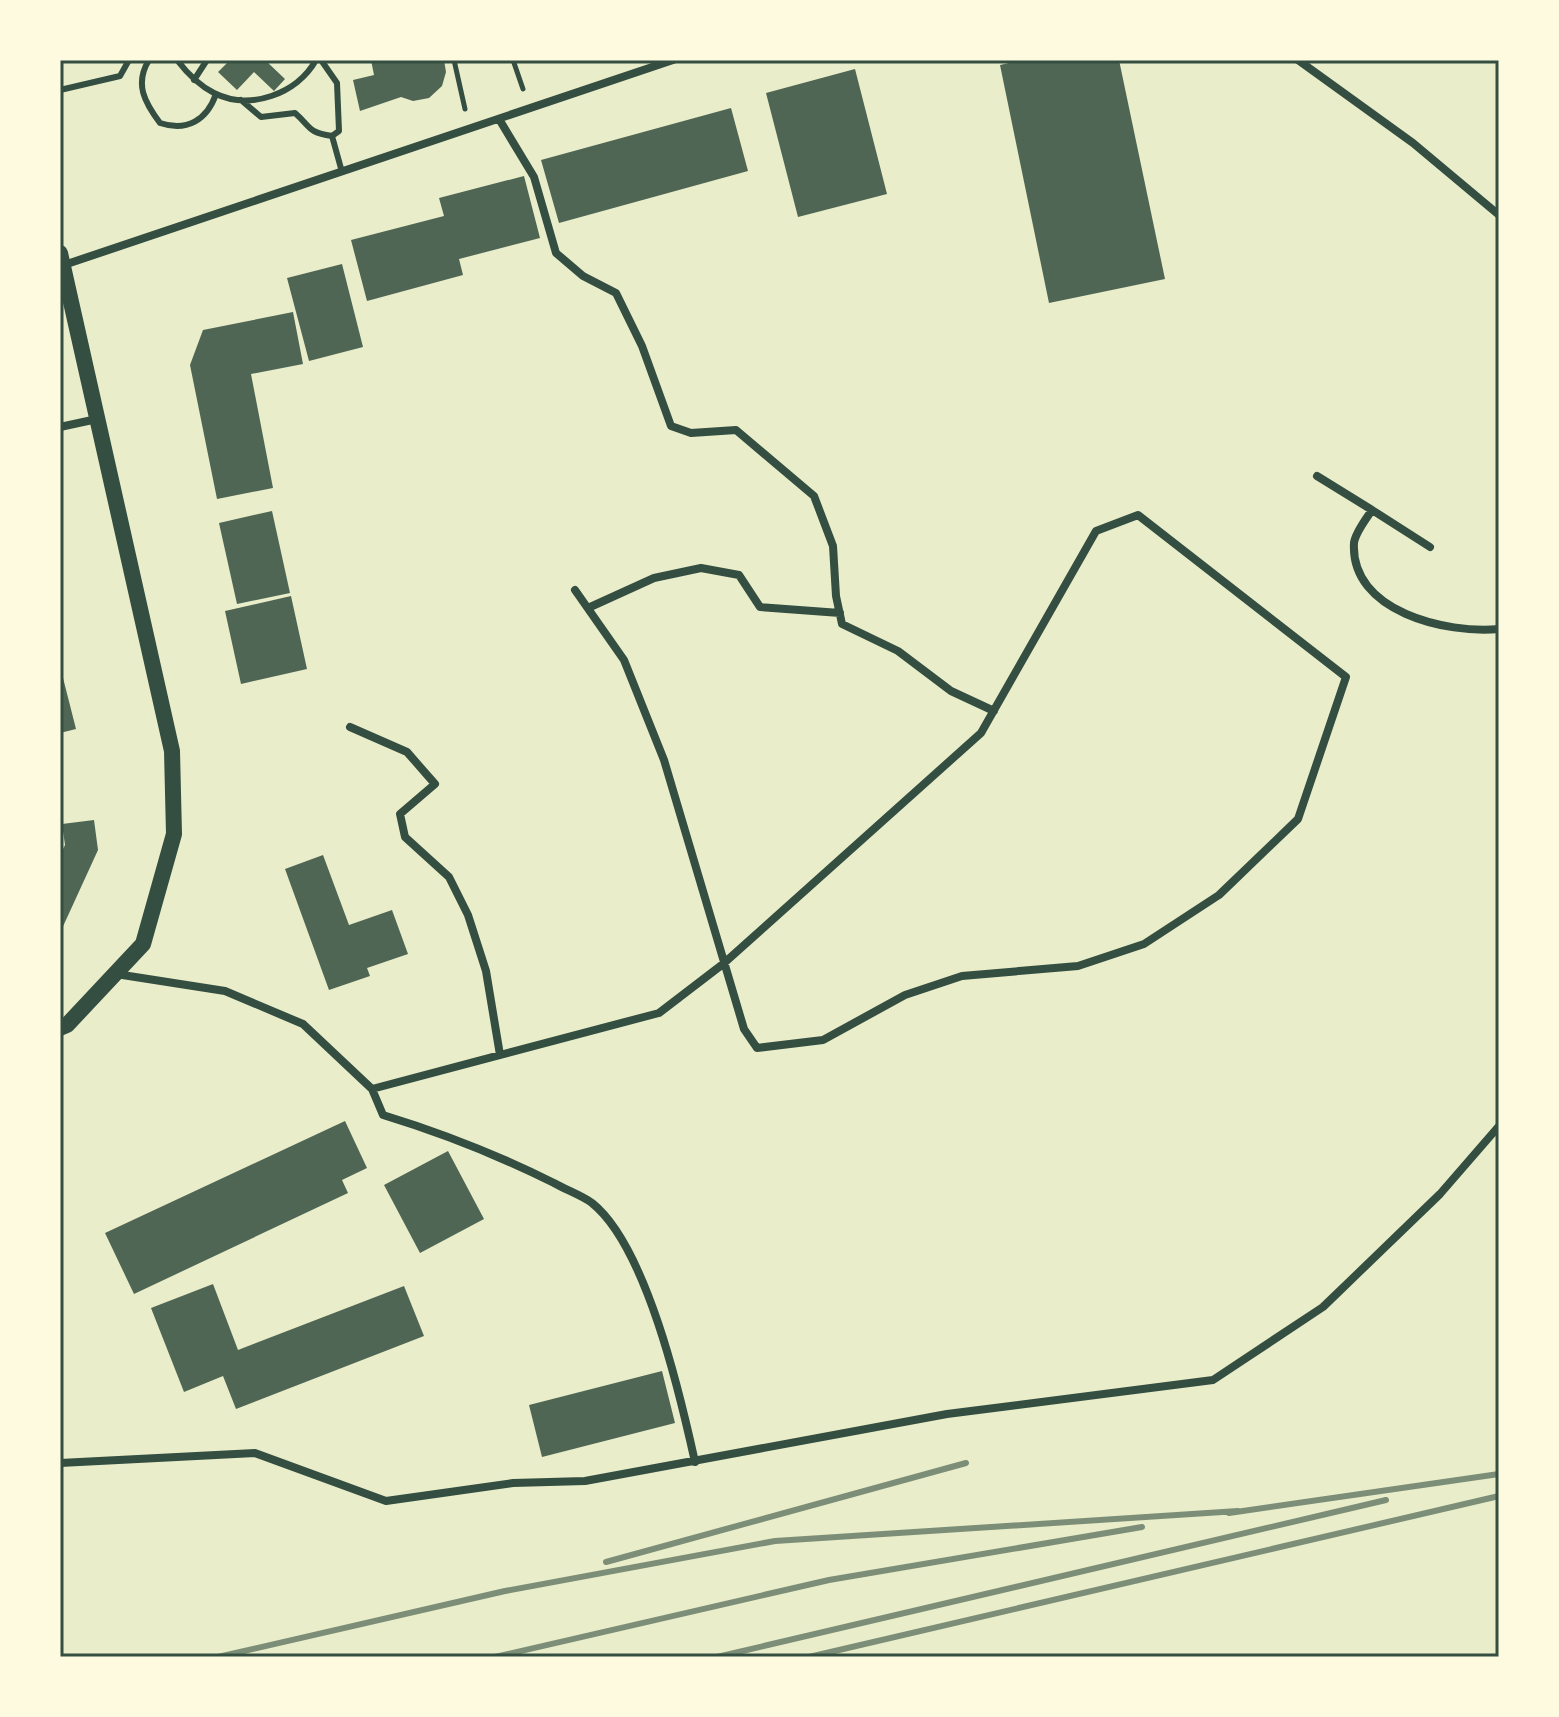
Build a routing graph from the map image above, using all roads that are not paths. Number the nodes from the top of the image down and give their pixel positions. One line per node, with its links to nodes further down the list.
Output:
1 (129, 60): 9 (lane)
2 (149, 60): 10 (lane)
3 (177, 60): 8 (lane)
4 (207, 60): 8 (lane)
5 (318, 60): 11 (lane); 13 (lane)
6 (673, 60): 12 (street)
7 (1298, 60): 15 (street)
8 (194, 80): 10 (lane)
9 (60, 90)
10 (216, 94): 11 (lane)
11 (241, 100): 13 (lane)
12 (499, 119): 14 (street); 24 (street)
13 (332, 136): 14 (lane)
14 (342, 172): 16 (street)
15 (1499, 215)
16 (61, 262): 17 (main road)
17 (97, 419): 18 (street); 29 (main road)
18 (60, 427)
19 (1317, 476): 20 (street)
20 (1372, 510): 21 (street); 25 (street)
21 (1430, 547)
22 (575, 590): 23 (street)
23 (588, 608): 24 (street); 28 (street)
24 (840, 613): 26 (street)
25 (1499, 629)
26 (994, 711): 28 (street); 28 (street)
27 (350, 727): 31 (street)
28 (723, 964): 31 (street)
29 (115, 974): 30 (main road); 32 (street)
30 (60, 1028)
31 (500, 1055): 32 (street)
32 (372, 1089): 34 (street)
33 (1499, 1126): 34 (street)
34 (695, 1462): 35 (street)
35 (60, 1463)

